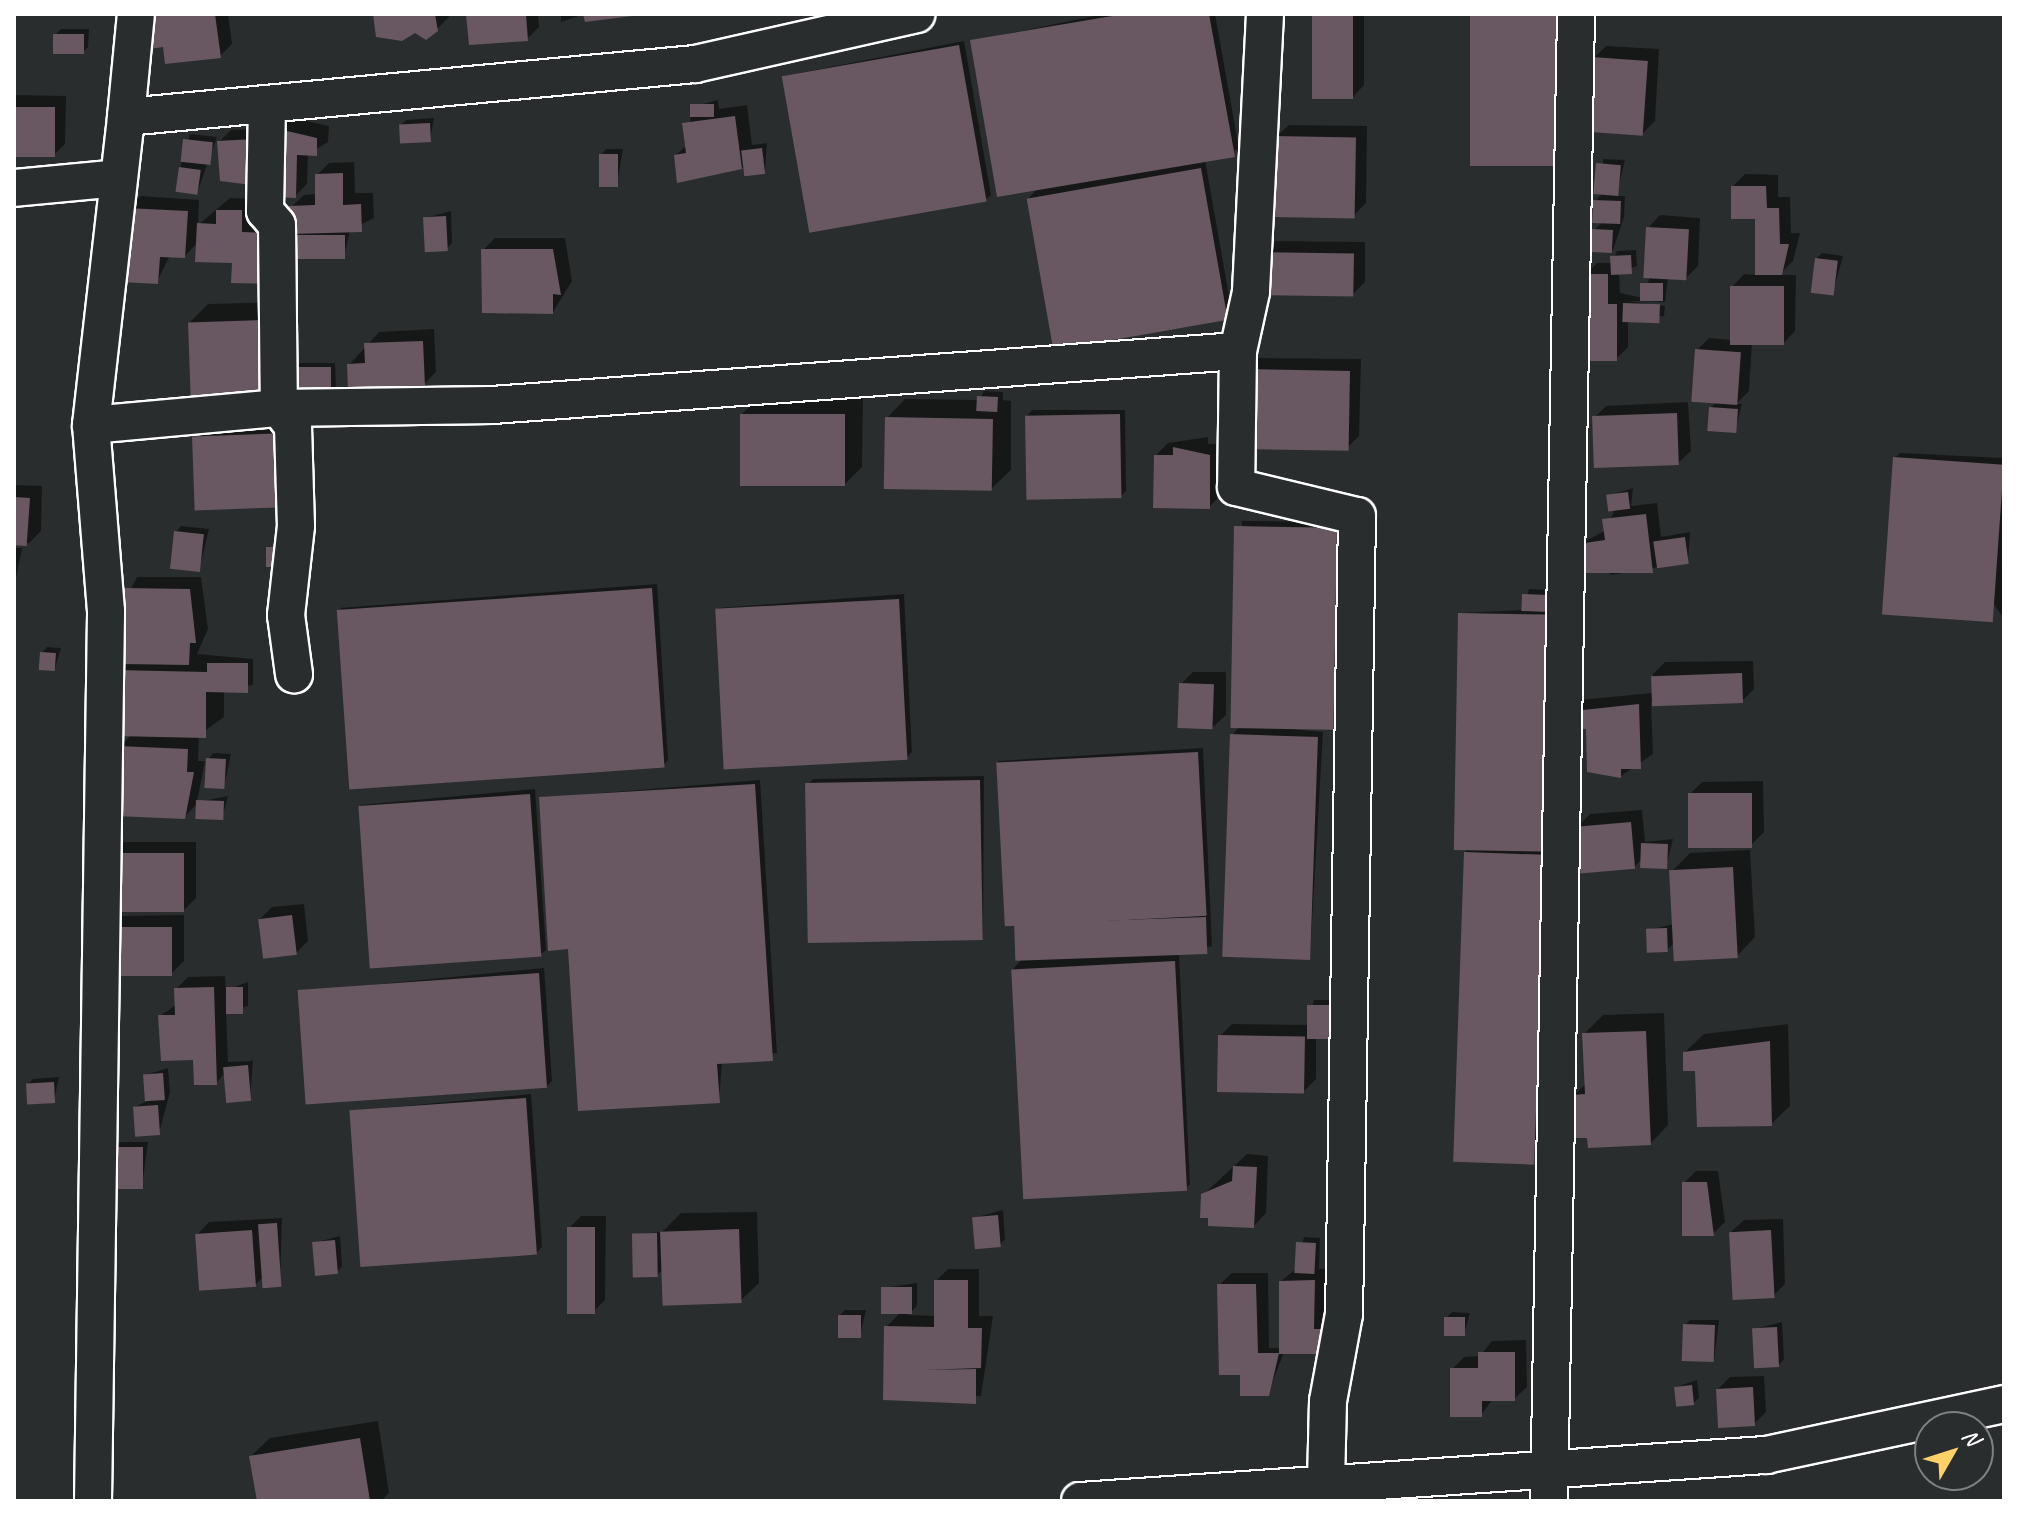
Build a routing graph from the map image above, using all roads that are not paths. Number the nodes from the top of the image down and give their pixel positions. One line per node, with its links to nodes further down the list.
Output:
1 (136, 14): 6 (street)
2 (916, 14): 5 (street)
3 (1265, 14): 9 (street)
4 (1576, 14): 15 (street)
5 (267, 105): 6 (street); 10 (street)
6 (126, 117): 7 (street)
7 (119, 178): 8 (street); 11 (street)
8 (14, 188)
9 (1238, 351): 10 (street); 14 (street)
10 (279, 408): 11 (street); 12 (street)
11 (91, 425): 17 (street)
12 (294, 674)
13 (2004, 1404): 15 (street)
14 (1326, 1483): 15 (street); 16 (street)
15 (1550, 1485)
16 (1178, 1496): 18 (street)
17 (93, 1501)
18 (1080, 1501)

